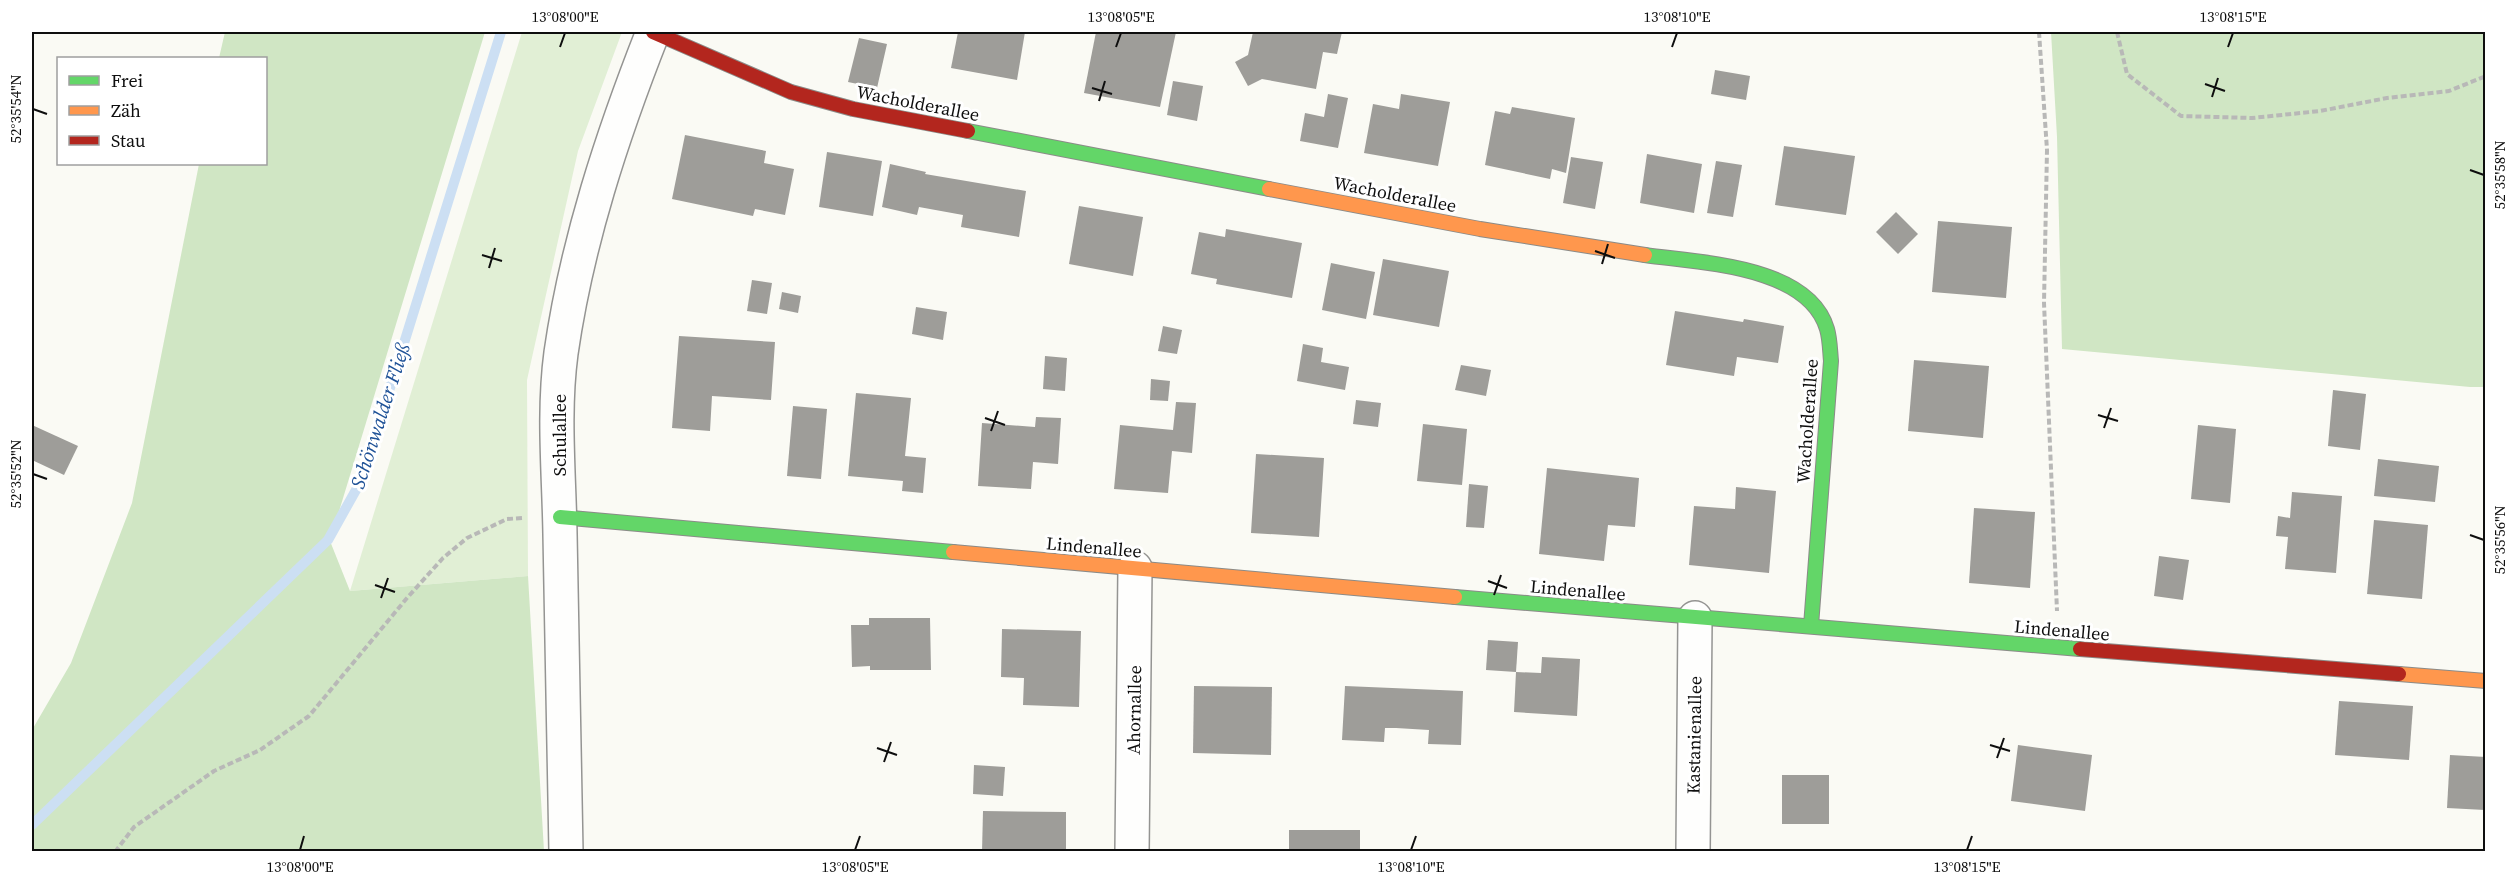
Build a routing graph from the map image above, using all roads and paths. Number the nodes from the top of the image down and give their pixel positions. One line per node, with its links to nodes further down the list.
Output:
1 (653, 32): 5 (street, Schulallee); 8 (street, Wacholderallee)
2 (2039, 32): 9 (path)
3 (2117, 32): 4 (path)
4 (2486, 76)
5 (560, 517): 6 (street, Lindenallee); 11 (path); 12 (street, Schulallee)
6 (1135, 568): 7 (street, Lindenallee); 13 (street, Ahornallee)
7 (1695, 618): 8 (street, Lindenallee); 14 (street, Kastanienallee)
8 (1811, 626): 9 (street, Lindenallee)
9 (2059, 648): 10 (street, Lindenallee)
10 (2486, 681)
11 (115, 852)
12 (566, 852)
13 (1132, 852)
14 (1693, 852)

